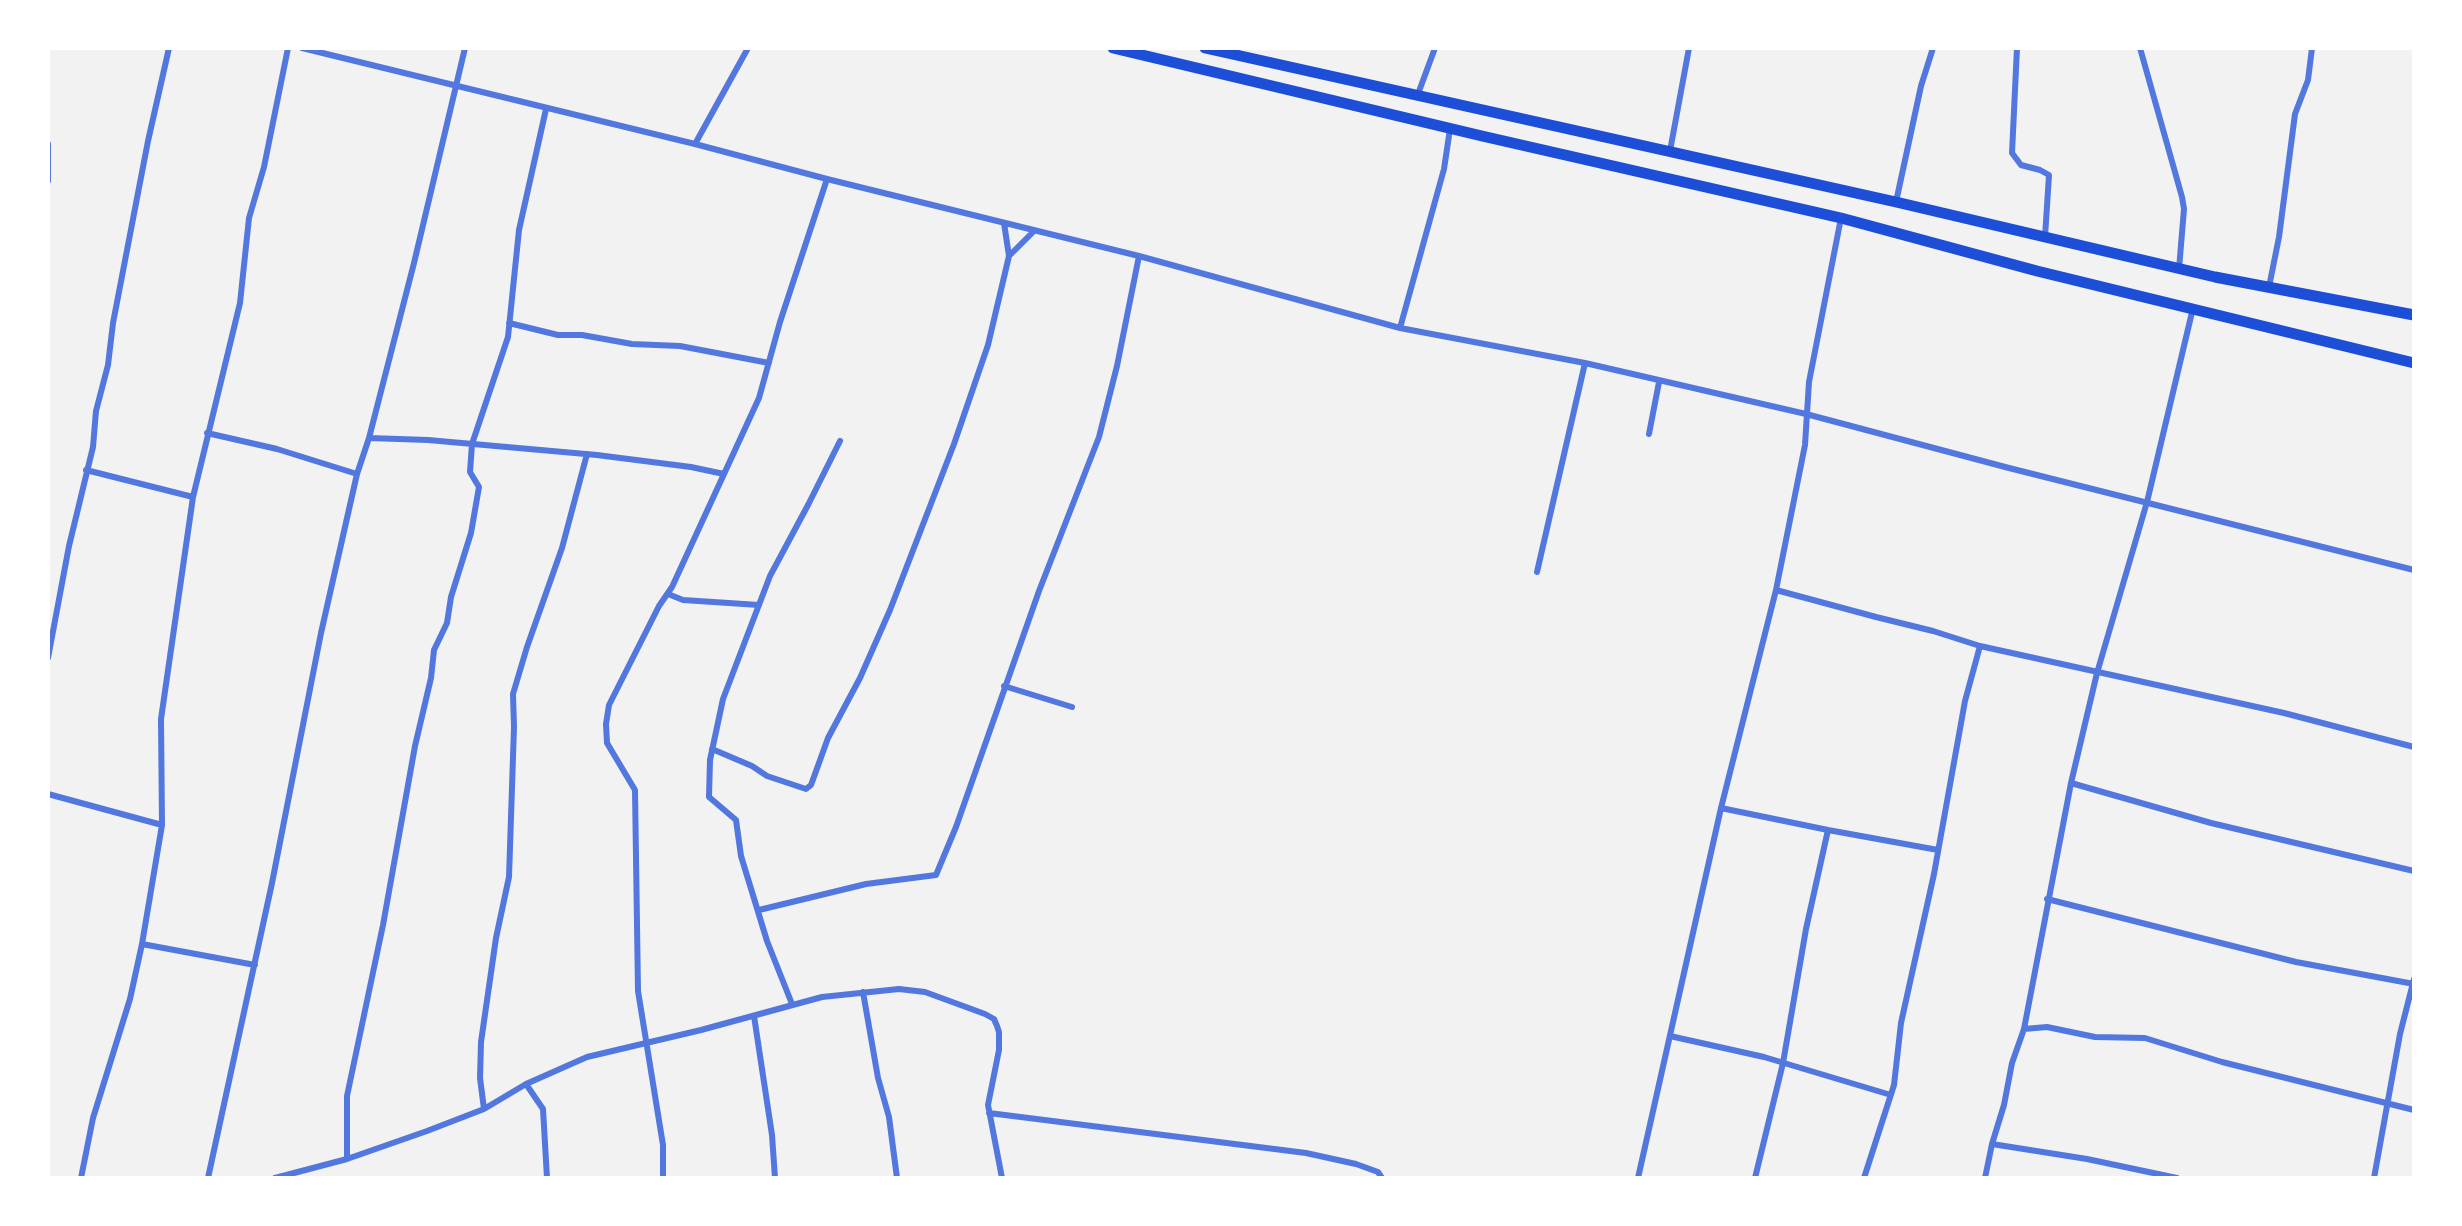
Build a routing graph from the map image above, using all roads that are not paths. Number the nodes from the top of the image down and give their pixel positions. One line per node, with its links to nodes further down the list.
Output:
1 (169, 48): 48 (street)
2 (288, 48): 42 (street)
3 (302, 48): 15 (street)
4 (465, 48): 15 (street)
5 (748, 48): 20 (street)
6 (1113, 48): 18 (highway)
7 (1205, 48): 14 (highway)
8 (1435, 48): 16 (street)
9 (1689, 48): 21 (street)
10 (1933, 48): 24 (street)
11 (2017, 48): 28 (street)
12 (2140, 48): 31 (street)
13 (2312, 48): 32 (street)
14 (1223, 50): 16 (highway)
15 (454, 86): 17 (street); 44 (street)
16 (1418, 94): 21 (highway)
17 (546, 109): 20 (street); 35 (street)
18 (1450, 129): 25 (highway); 36 (street)
19 (48, 144): 23 (street)
20 (695, 144): 22 (street)
21 (1670, 152): 24 (highway)
22 (827, 179): 26 (street); 37 (street)
23 (48, 181)
24 (1896, 202): 28 (highway)
25 (1841, 218): 33 (highway); 41 (street)
26 (1004, 223): 27 (street); 29 (street)
27 (1034, 230): 29 (street); 30 (street)
28 (2045, 238): 31 (highway)
29 (1009, 256): 64 (street)
30 (1139, 256): 36 (street); 61 (street)
31 (2179, 269): 32 (highway)
32 (2269, 287): 34 (highway)
33 (2193, 308): 39 (highway); 52 (street)
34 (2414, 315)
35 (509, 323): 37 (street); 46 (street)
36 (1400, 328): 38 (street)
37 (769, 363): 50 (street)
38 (1585, 363): 40 (street); 54 (street)
39 (2414, 363)
40 (1659, 382): 41 (street); 43 (street)
41 (1806, 414): 52 (street); 55 (street)
42 (207, 433): 49 (street); 51 (street)
43 (1649, 434)
44 (369, 438): 46 (street); 49 (street)
45 (840, 441): 57 (street)
46 (472, 444): 47 (street); 91 (street)
47 (587, 454): 50 (street); 87 (street)
48 (86, 470): 51 (street); 59 (street)
49 (357, 474): 75 (street)
50 (724, 474): 56 (street)
51 (193, 497): 68 (street)
52 (2147, 502): 53 (street); 60 (street)
53 (2414, 570)
54 (1537, 572)
55 (1776, 590): 58 (street); 67 (street)
56 (668, 594): 57 (street); 82 (street)
57 (759, 605): 64 (street)
58 (1980, 646): 60 (street); 70 (street)
59 (48, 658)
60 (2097, 673): 63 (street); 65 (street)
61 (1004, 686): 62 (street); 73 (street)
62 (1072, 707)
63 (2414, 747)
64 (712, 749): 73 (street)
65 (2071, 783): 71 (street); 72 (street)
66 (48, 794): 68 (street)
67 (1721, 808): 69 (street); 81 (street)
68 (162, 825): 74 (street)
69 (1828, 830): 70 (street); 83 (street)
70 (1938, 850): 85 (street)
71 (2414, 871)
72 (2047, 899): 76 (street); 80 (street)
73 (759, 910): 78 (street)
74 (142, 944): 75 (street); 93 (street)
75 (255, 965): 92 (street)
76 (2414, 983): 86 (street)
77 (863, 992): 78 (street); 89 (street); 98 (street)
78 (792, 1004): 79 (street)
79 (754, 1016): 82 (street); 97 (street)
80 (2024, 1029): 86 (street); 90 (street)
81 (1670, 1036): 83 (street); 101 (street)
82 (648, 1042): 84 (street); 96 (street)
83 (1783, 1063): 85 (street); 102 (street)
84 (526, 1084): 87 (street); 95 (street)
85 (1891, 1095): 103 (street)
86 (2388, 1104): 88 (street); 106 (street)
87 (484, 1109): 91 (street)
88 (2414, 1110)
89 (989, 1113): 99 (street); 100 (street)
90 (1992, 1144): 104 (street); 105 (street)
91 (347, 1159): 94 (street)
92 (210, 1177)
93 (81, 1178)
94 (275, 1178)
95 (547, 1178)
96 (663, 1178)
97 (775, 1178)
98 (897, 1178)
99 (1002, 1178)
100 (1382, 1178)
101 (1638, 1178)
102 (1755, 1178)
103 (1864, 1178)
104 (1985, 1178)
105 (2177, 1178)
106 (2374, 1178)

